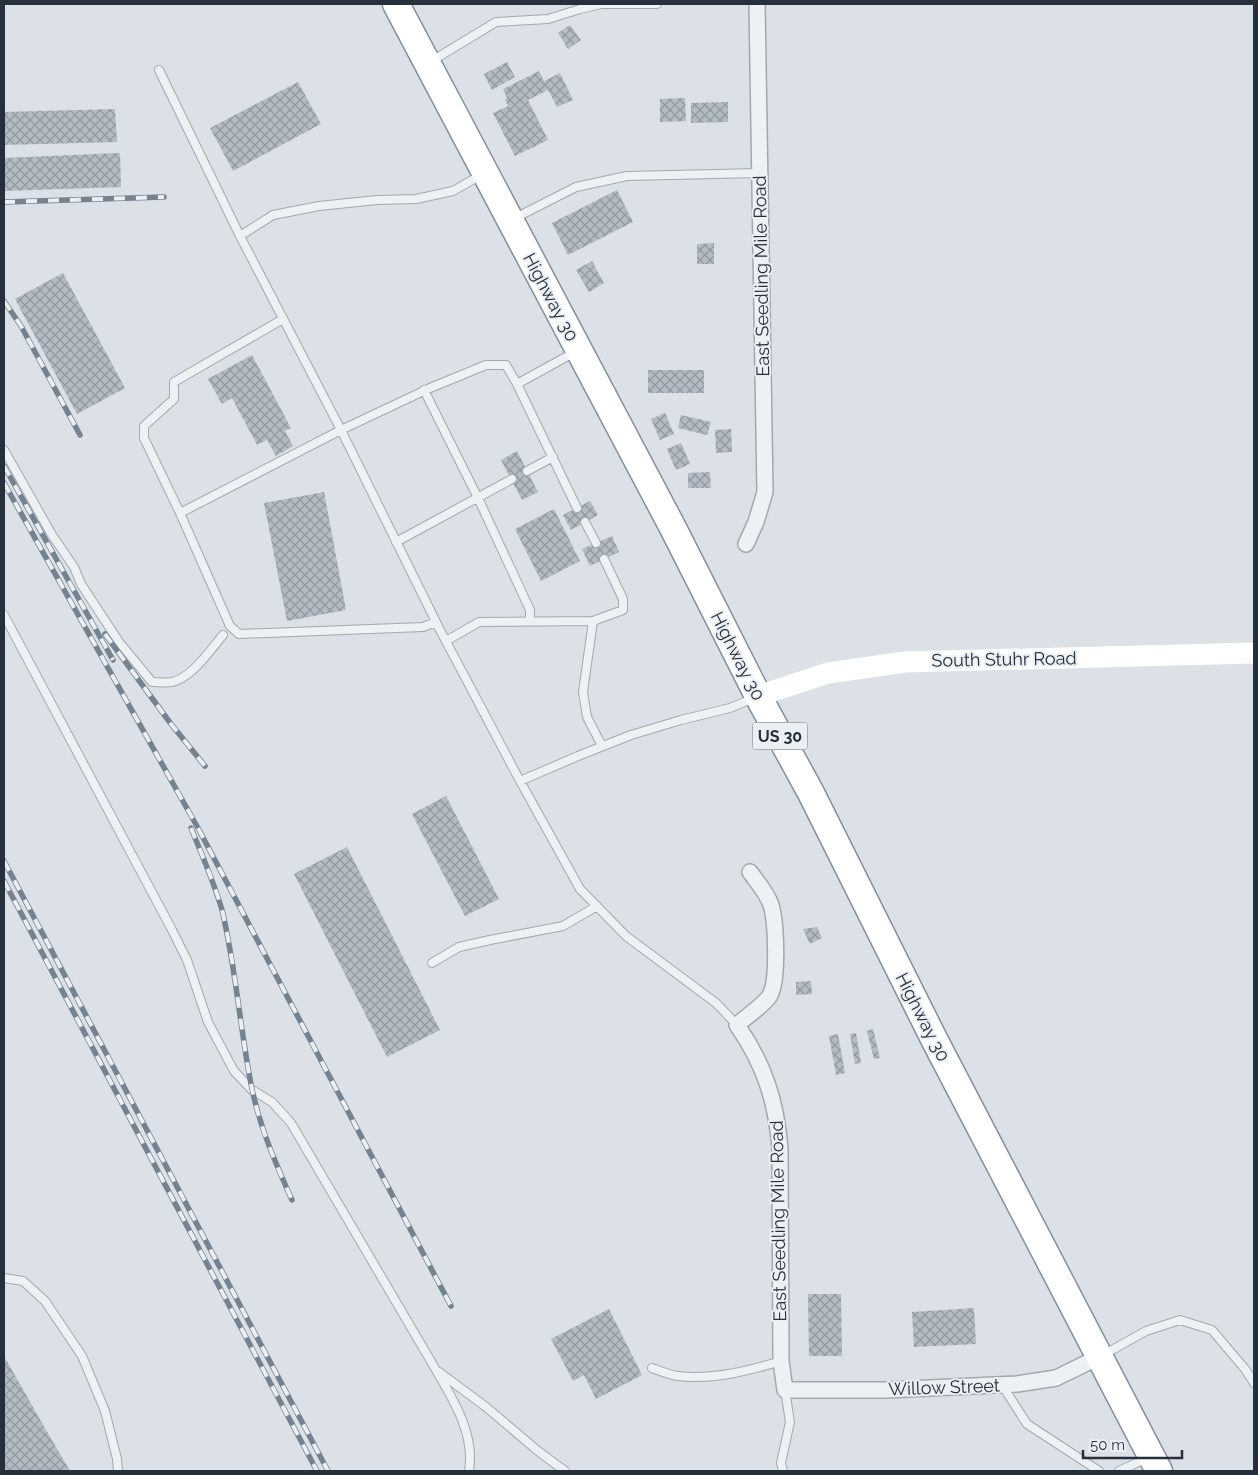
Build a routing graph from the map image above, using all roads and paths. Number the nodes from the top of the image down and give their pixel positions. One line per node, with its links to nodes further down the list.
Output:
1 (396, 4): 4 (highway, Highway 30 / US 30)
2 (657, 4): 4 (lane)
3 (757, 4): 7 (street, East Seedling Mile Road)
4 (428, 63): 6 (highway, Highway 30 / US 30)
5 (159, 70): 9 (lane)
6 (486, 172): 8 (highway, Highway 30 / US 30); 9 (lane)
7 (760, 173): 8 (lane); 25 (street, East Seedling Mile Road)
8 (511, 220): 11 (highway, Highway 30 / US 30)
9 (240, 236): 10 (lane)
10 (283, 319): 14 (lane); 21 (lane)
11 (579, 350): 12 (lane); 34 (highway, Highway 30 / US 30)
12 (517, 384): 13 (lane); 16 (lane)
13 (424, 390): 14 (lane); 19 (lane)
14 (340, 430): 21 (lane); 23 (lane)
15 (4, 450): 31 (lane)
16 (552, 457): 17 (lane); 20 (lane)
17 (527, 471)
18 (512, 480): 19 (lane)
19 (478, 498): 23 (lane); 28 (lane)
20 (577, 508)
21 (180, 513): 30 (lane)
22 (585, 522): 24 (lane)
23 (396, 542): 30 (lane)
24 (596, 543)
25 (746, 544)
26 (604, 559): 29 (lane)
27 (4, 615): 45 (lane)
28 (530, 621): 29 (lane); 32 (lane)
29 (592, 621): 35 (lane)
30 (436, 622): 32 (lane)
31 (223, 635)
32 (446, 641): 36 (lane)
33 (1254, 653): 34 (main road, South Stuhr Road)
34 (758, 696): 35 (lane); 42 (highway, Highway 30 / US 30)
35 (602, 746): 36 (lane)
36 (520, 782): 38 (lane)
37 (750, 872): 40 (street)
38 (597, 906): 39 (lane); 40 (lane)
39 (432, 963)
40 (737, 1025): 43 (street, East Seedling Mile Road)
41 (4, 1278): 50 (lane)
42 (1099, 1357): 46 (lane); 47 (street, Willow Street); 49 (highway, Highway 30 / US 30)
43 (782, 1361): 44 (lane); 48 (street, East Seedling Mile Road)
44 (652, 1368)
45 (436, 1370): 51 (lane); 52 (lane)
46 (1254, 1383)
47 (1002, 1385): 48 (street, Willow Street); 54 (lane)
48 (785, 1390): 53 (lane)
49 (1155, 1464): 55 (lane)
50 (118, 1471)
51 (469, 1471)
52 (566, 1471)
53 (783, 1471)
54 (1099, 1471)
55 (1119, 1471)

